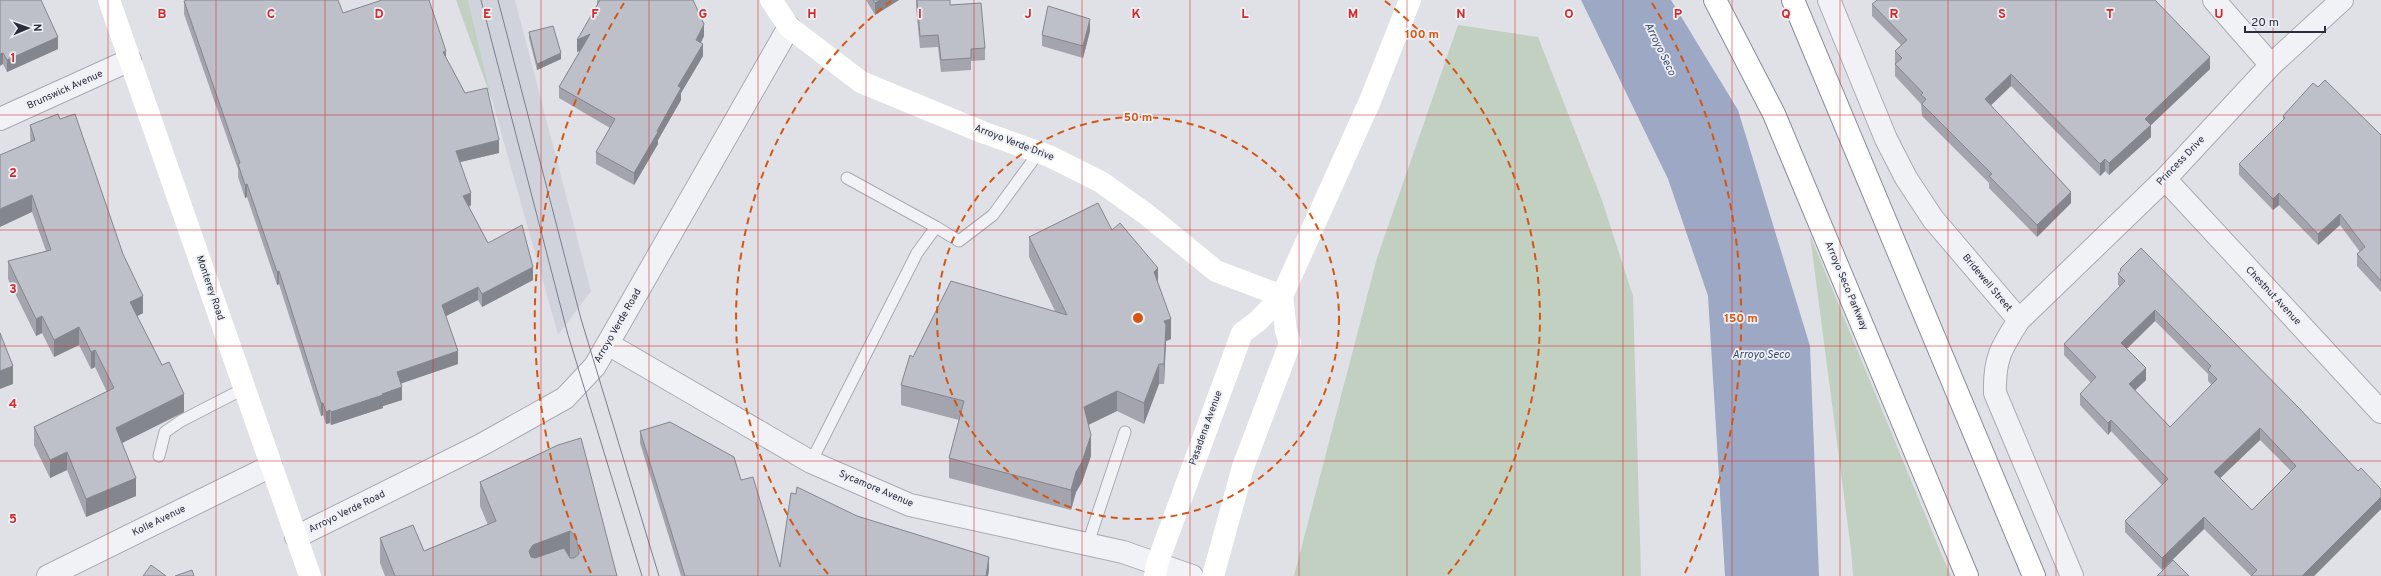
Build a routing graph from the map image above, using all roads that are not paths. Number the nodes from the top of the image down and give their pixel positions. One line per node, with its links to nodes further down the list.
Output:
1 (109, 0): 10 (main road, Monterey Road)
2 (771, 0): 9 (main road, Arroyo Verde Drive)
3 (1410, 0): 17 (main road, Pasadena Avenue)
4 (1715, 0): 33 (main road, Arroyo Seco Parkway)
5 (1793, 0): 34 (main road)
6 (1829, 0): 18 (street, Bridewell Street)
7 (2214, 0): 11 (street)
8 (2342, 0): 11 (street, Princess Drive)
9 (789, 27): 13 (main road, Arroyo Verde Drive); 19 (street, Arroyo Verde Road)
10 (130, 60): 12 (street, Brunswick Avenue); 20 (main road, Monterey Road)
11 (2271, 65): 15 (street, Princess Drive)
12 (0, 119)
13 (1039, 152): 16 (lane); 17 (main road, Arroyo Verde Drive)
14 (847, 178): 16 (lane)
15 (2165, 179): 18 (street, Princess Drive); 21 (street, Chestnut Avenue)
16 (936, 227): 24 (lane)
17 (1282, 296): 28 (main road, Pasadena Avenue); 32 (main road)
18 (2019, 320): 35 (street, Bridewell Street)
19 (608, 344): 24 (street, Sycamore Avenue); 26 (street, Arroyo Verde Road)
20 (245, 388): 23 (lane); 25 (main road, Monterey Road)
21 (2381, 412)
22 (1125, 432): 27 (lane)
23 (159, 456)
24 (811, 462): 27 (street, Sycamore Avenue)
25 (271, 466): 26 (main road, Monterey Road); 29 (street, Kolle Avenue)
26 (296, 537): 30 (main road, Monterey Road)
27 (1088, 543): 28 (street, Sycamore Avenue)
28 (1156, 570): 31 (street, Sycamore Avenue)
29 (48, 576)
30 (310, 576)
31 (1192, 576)
32 (1213, 576)
33 (1967, 576)
34 (2034, 576)
35 (2072, 576)

